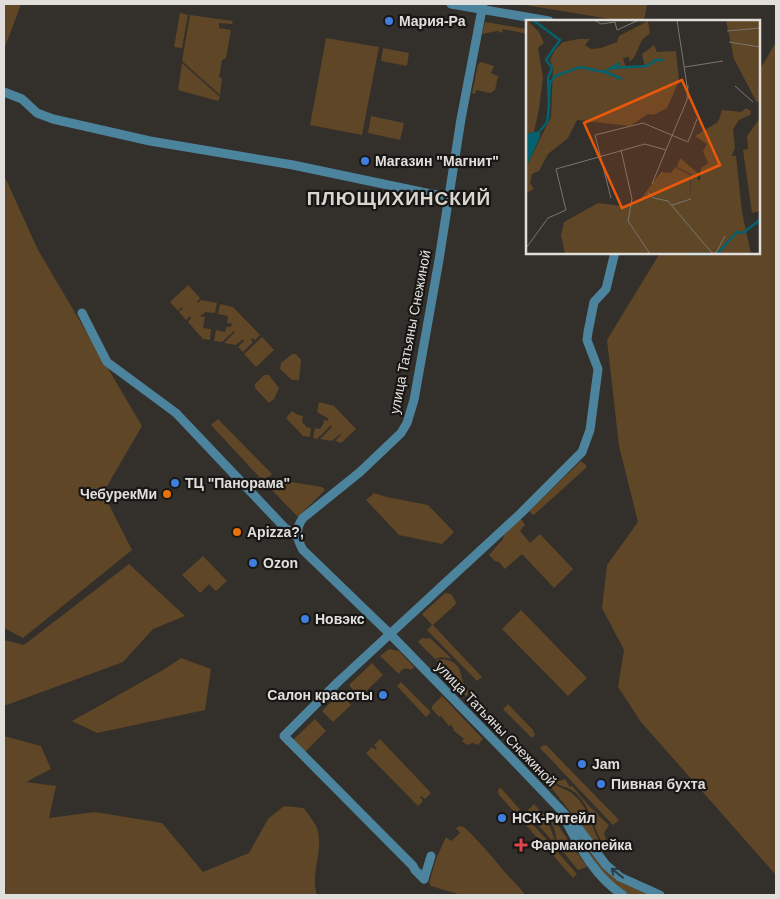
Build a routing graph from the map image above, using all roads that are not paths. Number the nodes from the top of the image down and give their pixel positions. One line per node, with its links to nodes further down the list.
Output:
1 (452, 4): 2 (street)
2 (483, 7): 3 (street); 5 (street, улица Татьяны Снежиной)
3 (544, 20)
4 (4, 92): 5 (street)
5 (449, 196): 8 (street, улица Татьяны Снежиной)
6 (615, 254): 9 (street)
7 (82, 313): 8 (street)
8 (296, 536): 9 (street, улица Татьяны Снежиной)
9 (390, 634): 10 (street, улица Татьяны Снежиной); 11 (street)
10 (563, 814): 12 (street, улица Татьяны Снежиной); 13 (street, улица Татьяны Снежиной, one-way to 10)
11 (414, 866)
12 (623, 895)
13 (660, 895)

